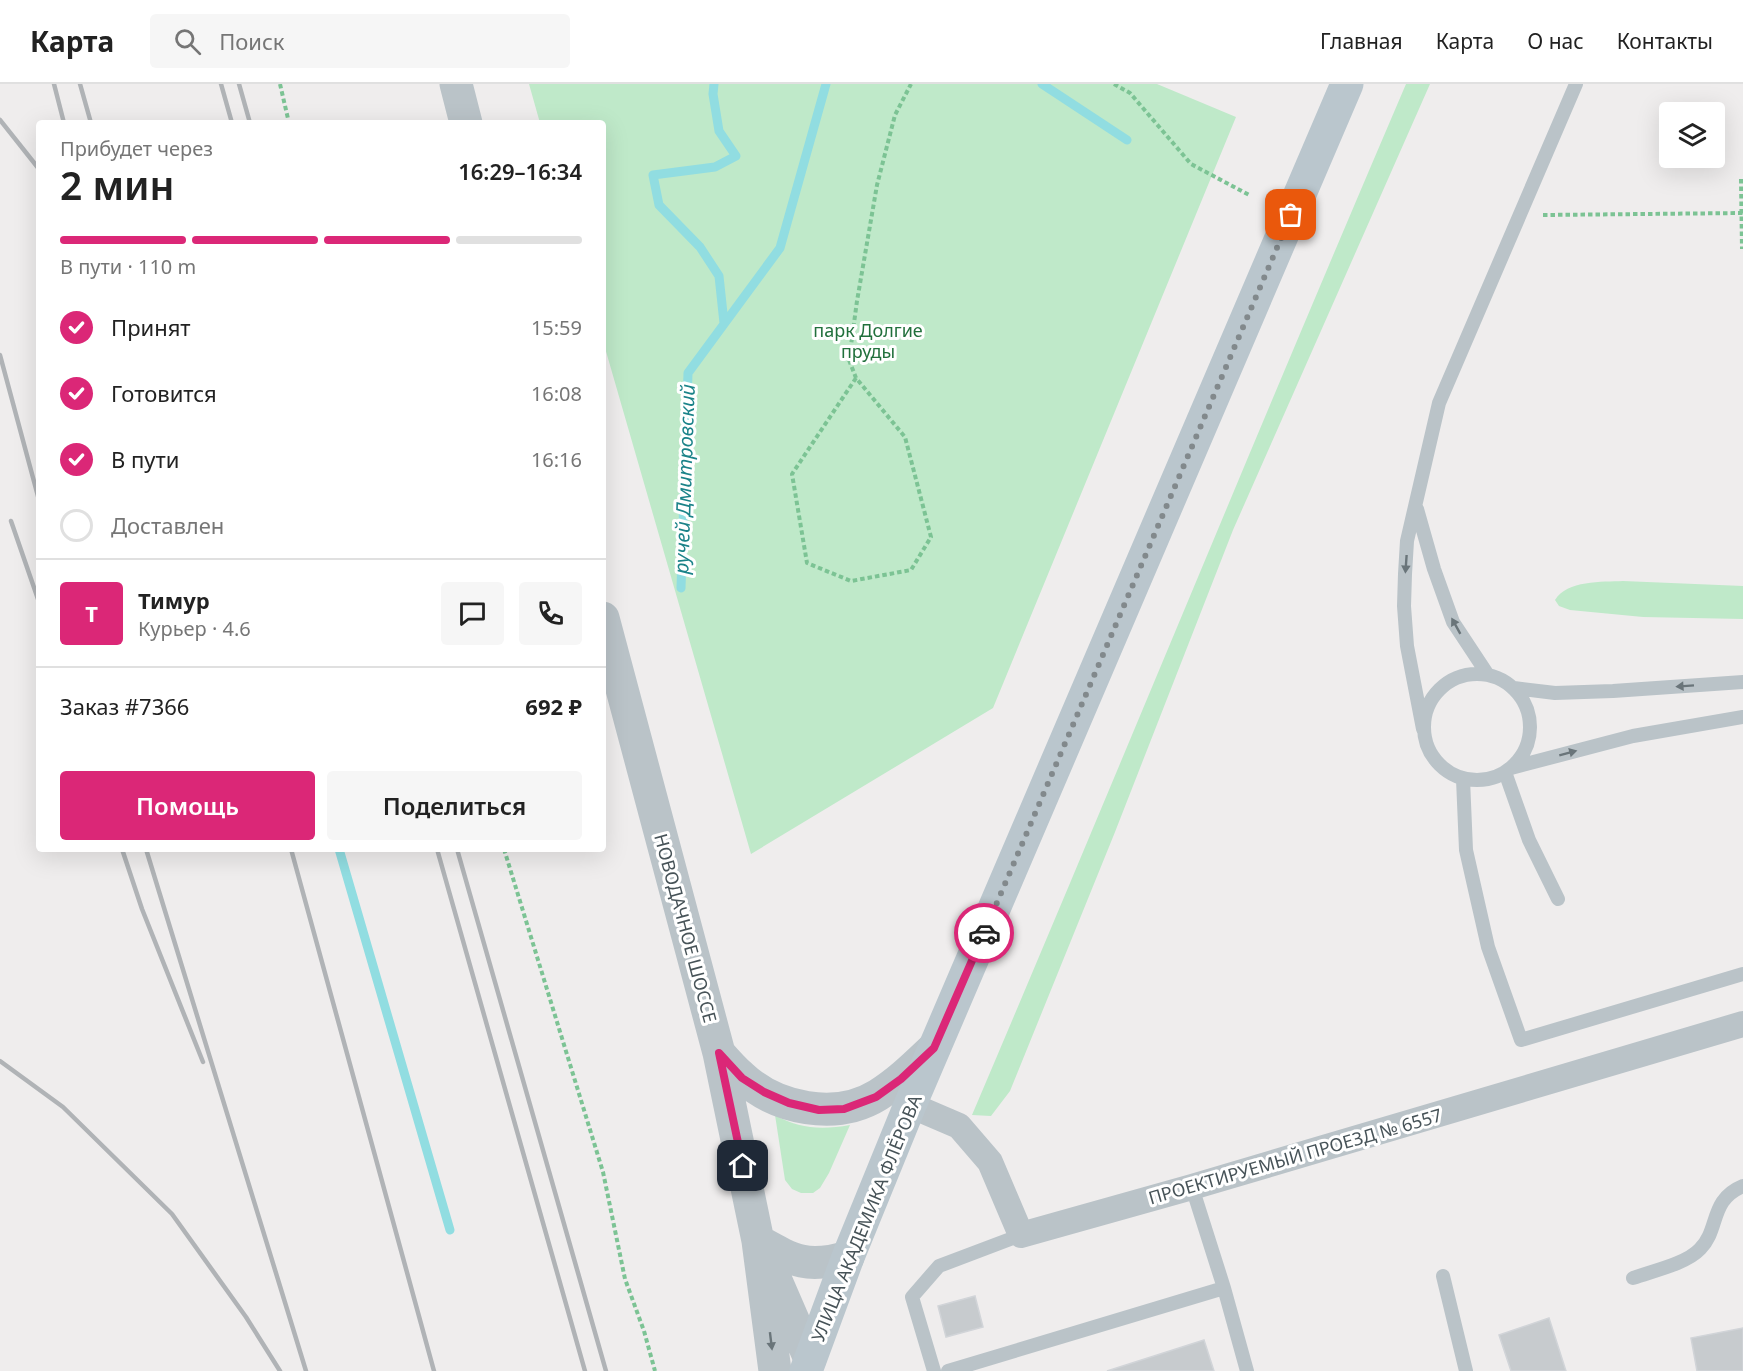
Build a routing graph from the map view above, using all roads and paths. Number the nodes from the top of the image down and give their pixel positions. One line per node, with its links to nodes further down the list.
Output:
1 (280, 84): 7 (path)
2 (456, 84): 8 (street)
3 (911, 84): 14 (path)
4 (1114, 84): 10 (path)
5 (1347, 84): 28 (main road, УЛИЦА АКАДЕМИКА ФЛЁРОВА)
6 (1576, 84): 15 (lane)
7 (288, 120)
8 (465, 120)
9 (1741, 179): 11 (path)
10 (1251, 196)
11 (1742, 213): 12 (path); 13 (path)
12 (1537, 215)
13 (1742, 249)
14 (856, 378): 14 (path)
15 (1416, 507): 17 (lane, one-way to 15); 21 (lane, one-way to 21)
16 (606, 629): 29 (street, НОВОДАЧНОЕ ШОССЕ)
17 (1488, 675): 19 (lane); 21 (lane)
18 (1743, 682): 19 (lane, one-way to 19)
19 (1514, 688): 22 (lane)
20 (1743, 717): 22 (lane, one-way to 20)
21 (1423, 729): 23 (lane)
22 (1508, 770): 23 (lane); 25 (lane)
23 (1463, 779): 26 (lane)
24 (505, 852): 40 (path)
25 (1558, 899)
26 (1743, 974)
27 (1743, 1024): 32 (street, ПРОЕКТИРУЕМЫЙ ПРОЕЗД № 6557)
28 (934, 1048): 29 (street); 30 (main road, УЛИЦА АКАДЕМИКА ФЛЁРОВА)
29 (719, 1053): 34 (street, НОВОДАЧНОЕ ШОССЕ)
30 (910, 1105): 33 (street); 35 (main road, УЛИЦА АКАДЕМИКА ФЛЁРОВА)
31 (1743, 1186): 37 (lane)
32 (1192, 1187): 33 (street, ПРОЕКТИРУЕМЫЙ ПРОЕЗД № 6557); 38 (lane)
33 (1021, 1236): 42 (lane)
34 (758, 1241): 35 (street); 39 (street, НОВОДАЧНОЕ ШОССЕ); 41 (street, НОВОДАЧНОЕ ШОССЕ, one-way to 41)
35 (848, 1257): 39 (main road, УЛИЦА АКАДЕМИКА ФЛЁРОВА)
36 (1443, 1276): 45 (lane)
37 (1633, 1278)
38 (1224, 1288): 43 (lane); 44 (lane)
39 (810, 1367)
40 (655, 1371)
41 (775, 1371)
42 (934, 1371)
43 (948, 1371)
44 (1247, 1371)
45 (1467, 1371)

